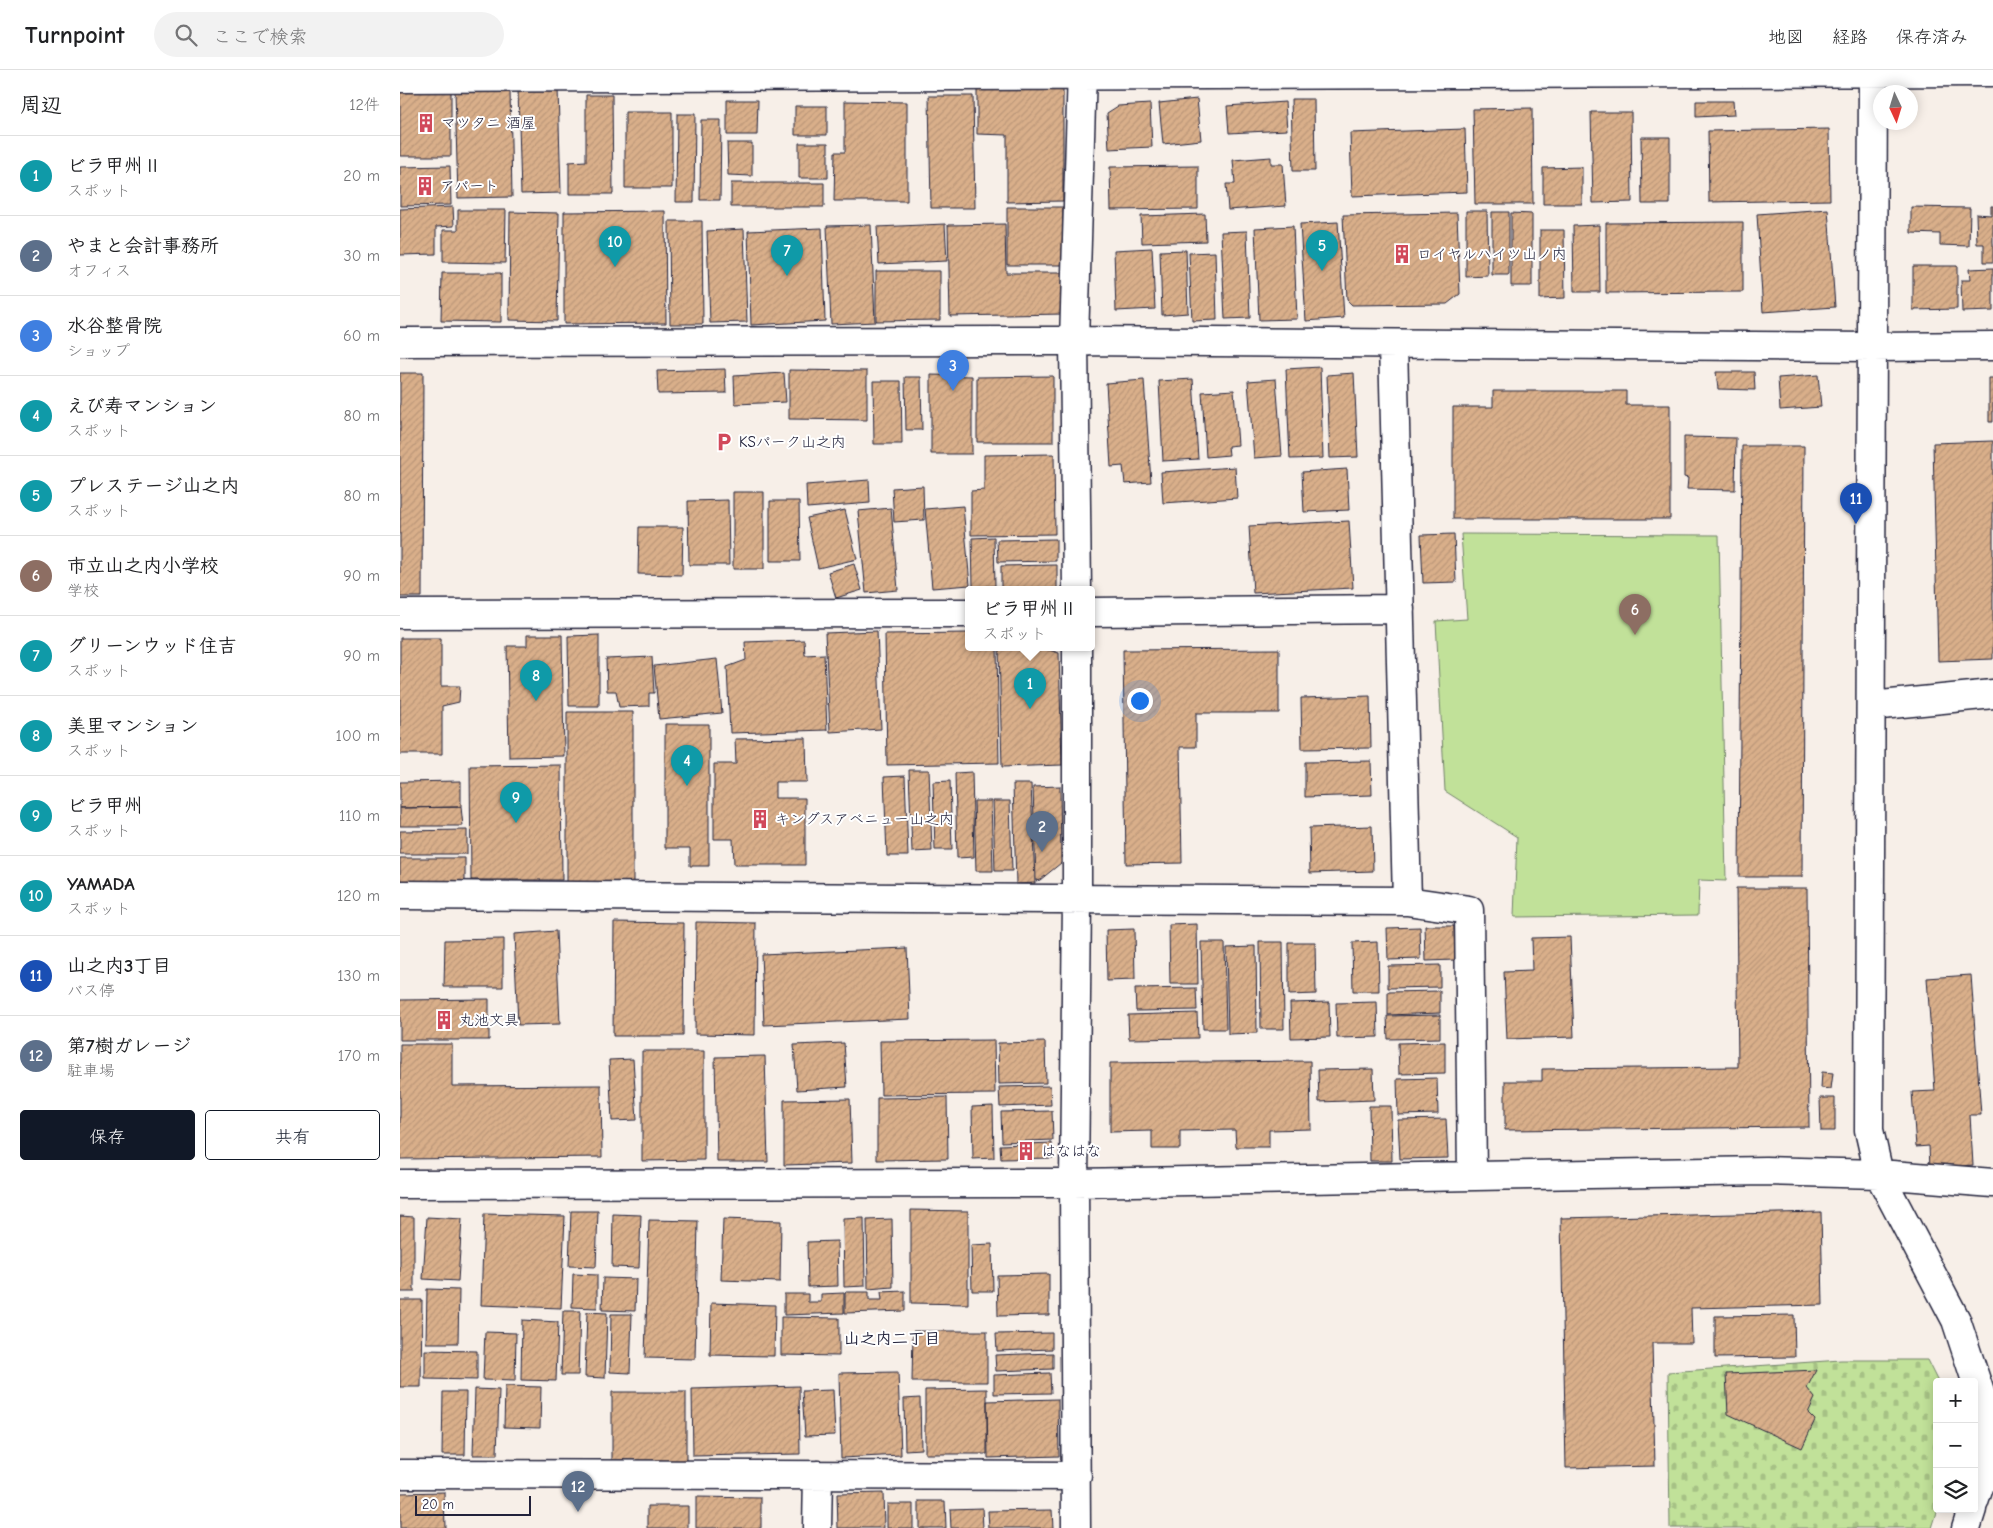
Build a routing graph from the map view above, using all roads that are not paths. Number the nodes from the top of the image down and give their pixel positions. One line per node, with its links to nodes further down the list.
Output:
1 (1873, 71): 2 (street); 3 (street); 9 (street)
2 (1993, 72)
3 (1082, 73): 4 (street); 5 (street)
4 (400, 78)
5 (1074, 341): 6 (street); 7 (street); 10 (street)
6 (400, 342)
7 (1393, 344): 9 (street); 11 (street)
8 (1993, 346): 9 (street)
9 (1872, 347): 17 (street)
10 (1077, 586)
11 (1400, 609): 13 (street); 20 (street)
12 (965, 612): 14 (street)
13 (1095, 612)
14 (400, 614)
15 (1077, 651): 19 (street)
16 (1993, 694): 17 (street)
17 (1871, 706): 21 (street)
18 (400, 895): 19 (street)
19 (1078, 900): 20 (street); 23 (street)
20 (1407, 901): 22 (street)
21 (1879, 1174): 22 (street); 24 (street); 29 (street)
22 (1472, 1175): 23 (street)
23 (1074, 1182): 25 (street); 28 (street)
24 (1993, 1183)
25 (400, 1184)
26 (400, 1474): 27 (street)
27 (818, 1475): 28 (street); 31 (street)
28 (1077, 1476): 32 (street)
29 (1978, 1490)
30 (1971, 1513): 33 (street)
31 (817, 1528)
32 (1076, 1528)
33 (1966, 1528)

